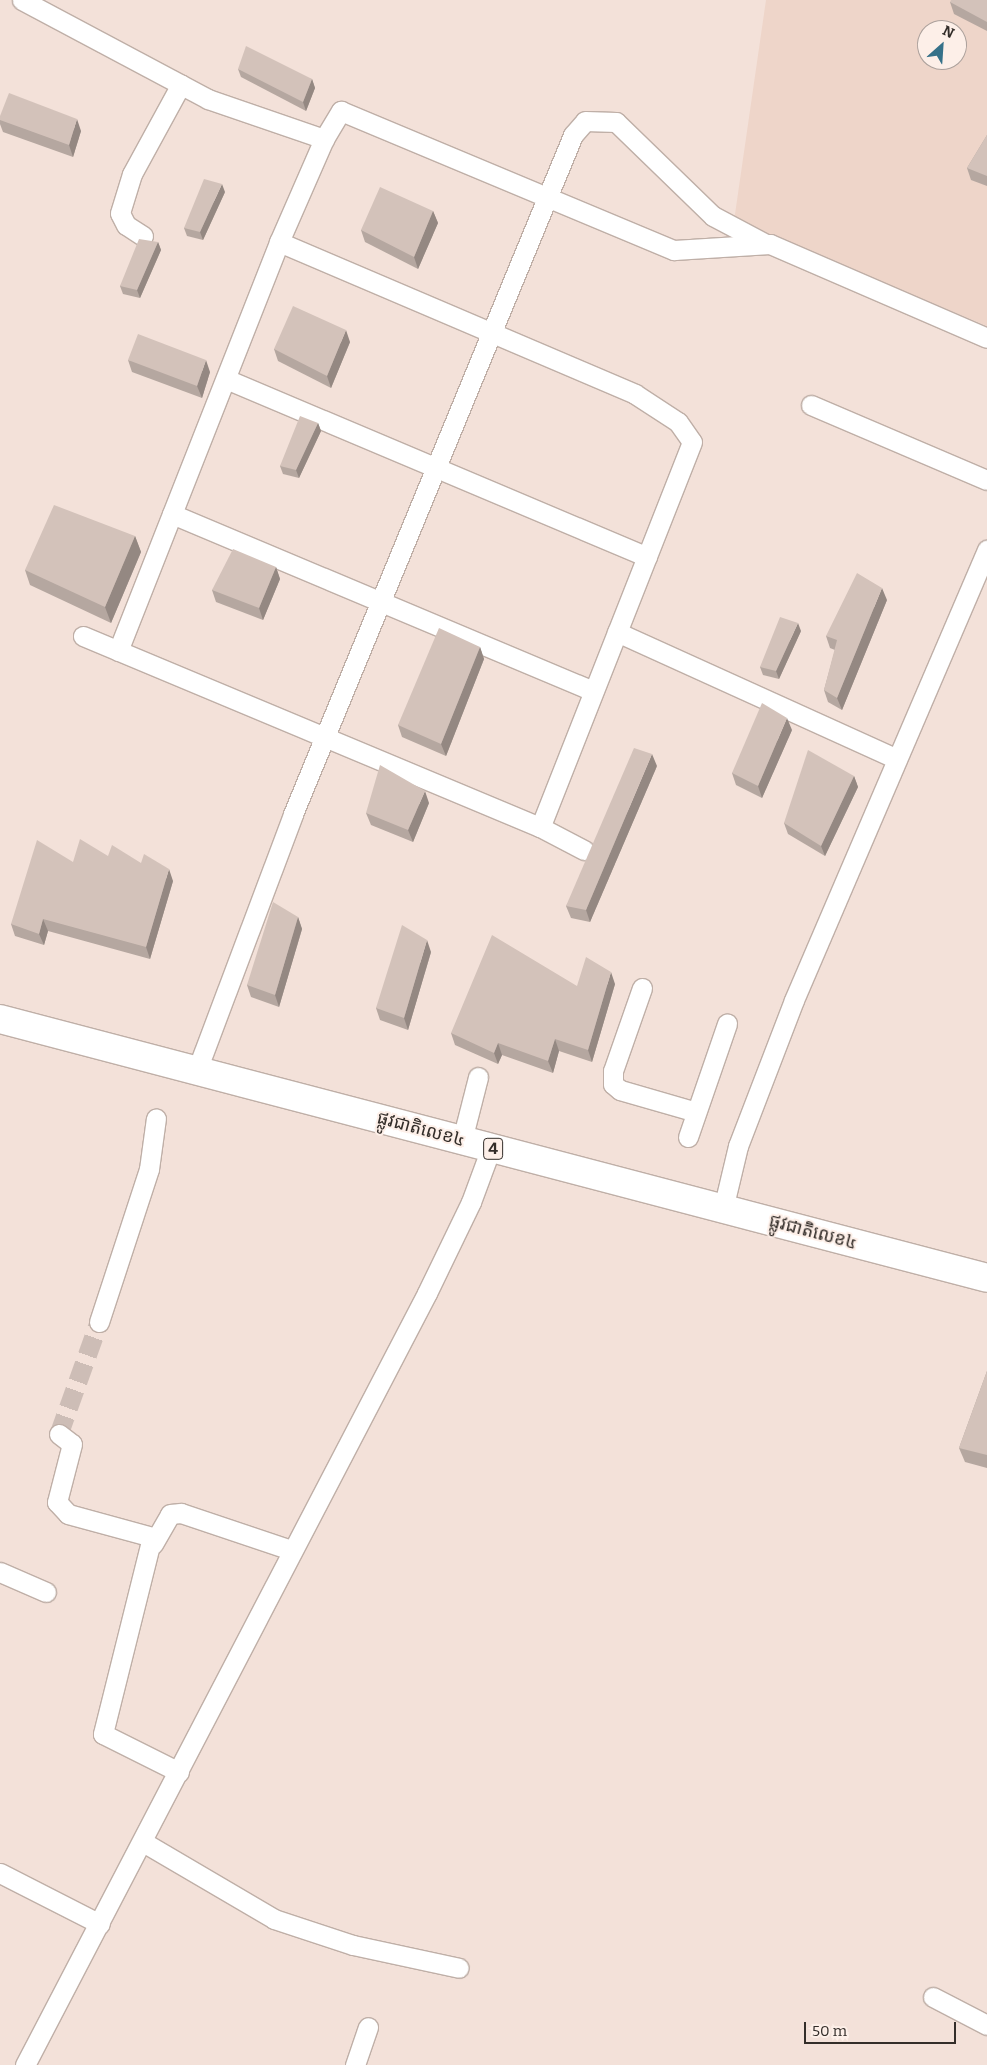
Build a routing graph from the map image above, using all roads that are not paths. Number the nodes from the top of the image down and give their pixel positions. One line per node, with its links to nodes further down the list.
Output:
1 (22, 0): 2 (street)
2 (181, 84): 3 (street); 5 (street)
3 (324, 139): 4 (street); 6 (street)
4 (547, 196): 7 (street); 7 (street); 8 (street)
5 (143, 236)
6 (280, 242): 8 (street); 10 (street)
7 (765, 244): 9 (street)
8 (491, 332): 12 (street); 16 (street)
9 (987, 338)
10 (226, 379): 12 (street); 14 (street)
11 (811, 405): 13 (street)
12 (435, 468): 16 (street); 17 (street)
13 (987, 480)
14 (172, 514): 17 (street); 20 (street)
15 (987, 550): 23 (street)
16 (647, 557): 18 (street)
17 (380, 601): 21 (street); 22 (street)
18 (617, 632): 21 (street); 23 (street)
19 (83, 636): 20 (street)
20 (118, 652): 22 (street)
21 (593, 691): 24 (street)
22 (324, 737): 24 (street); 29 (street)
23 (897, 759): 36 (street)
24 (540, 827): 25 (street)
25 (584, 850)
26 (642, 988): 31 (street)
27 (0, 1019): 29 (highway, ផ្លូវជាតិលេខ៤ / 4)
28 (727, 1024): 31 (street)
29 (197, 1070): 34 (highway, ផ្លូវជាតិលេខ៤ / 4)
30 (478, 1077): 34 (street)
31 (696, 1112): 33 (street)
32 (156, 1118): 38 (street)
33 (688, 1137)
34 (462, 1140): 35 (highway, ផ្លូវជាតិលេខ៤ / 4)
35 (491, 1148): 36 (highway, ផ្លូវជាតិលេខ៤ / 4); 41 (street)
36 (723, 1209): 37 (highway, ផ្លូវជាតិលេខ៤ / 4)
37 (987, 1278)
38 (99, 1322)
39 (59, 1434): 40 (street)
40 (153, 1544): 41 (street); 44 (street)
41 (291, 1550): 44 (street)
42 (0, 1572): 43 (street)
43 (46, 1592)
44 (179, 1772): 45 (street)
45 (143, 1842): 47 (street); 48 (street)
46 (0, 1873): 47 (street)
47 (100, 1924): 52 (street)
48 (459, 1968)
49 (933, 1997): 50 (street)
50 (987, 2025)
51 (368, 2027): 53 (street)
52 (25, 2065)
53 (355, 2065)

